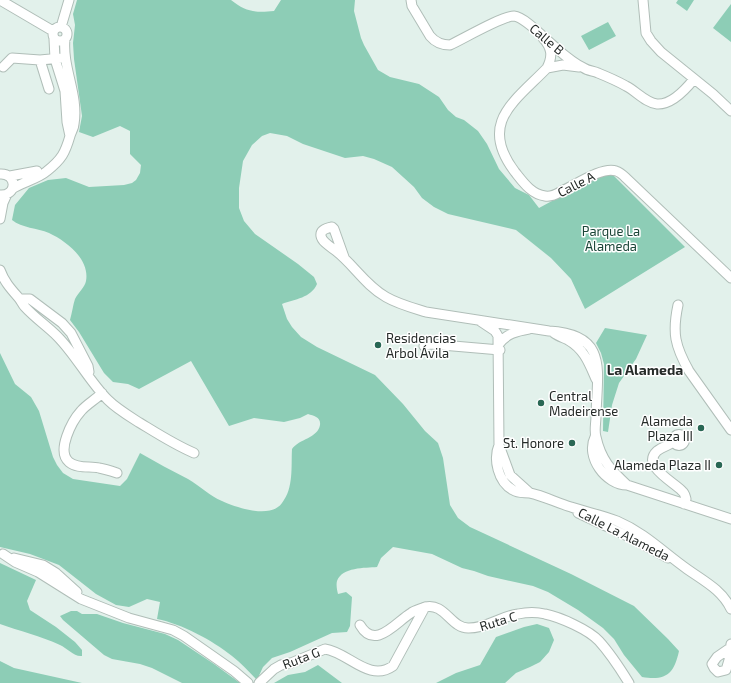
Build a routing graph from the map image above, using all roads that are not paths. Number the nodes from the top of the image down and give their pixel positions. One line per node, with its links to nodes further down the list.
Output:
1 (1, 0): 5 (street)
2 (69, 0): 5 (street)
3 (411, 0): 6 (street, Calle B)
4 (643, 0): 13 (street)
5 (56, 32): 7 (street); 7 (street); 8 (street)
6 (543, 38): 11 (street); 12 (street, Calle B)
7 (65, 39): 8 (street)
8 (60, 58): 9 (street); 16 (street)
9 (40, 60): 10 (street); 14 (street)
10 (3, 67)
11 (547, 68): 12 (street); 22 (street, Calle A)
12 (584, 68): 13 (street, Calle B)
13 (694, 79): 15 (street)
14 (48, 89)
15 (731, 111)
16 (52, 167): 17 (street); 18 (street)
17 (3, 174): 18 (street)
18 (6, 193): 19 (street)
19 (0, 218)
20 (344, 257): 25 (street)
21 (0, 270): 23 (street)
22 (731, 278)
23 (20, 299): 26 (street); 28 (street)
24 (678, 305): 33 (street)
25 (477, 319): 27 (street); 30 (street)
26 (65, 327): 28 (street); 31 (street)
27 (540, 328): 30 (street); 37 (street)
28 (56, 335): 31 (street)
29 (424, 346): 30 (street)
30 (499, 347): 41 (street, Calle La Alameda)
31 (90, 377): 32 (street)
32 (101, 392): 35 (street); 36 (street)
33 (731, 430)
34 (674, 442): 37 (street)
35 (194, 453)
36 (117, 473)
37 (684, 504): 38 (street)
38 (731, 519)
39 (1, 554): 43 (street)
40 (425, 607): 42 (street); 44 (street, Ruta G); 45 (street, Ruta C)
41 (731, 609)
42 (360, 625)
43 (248, 683)
44 (259, 683)
45 (629, 683)

